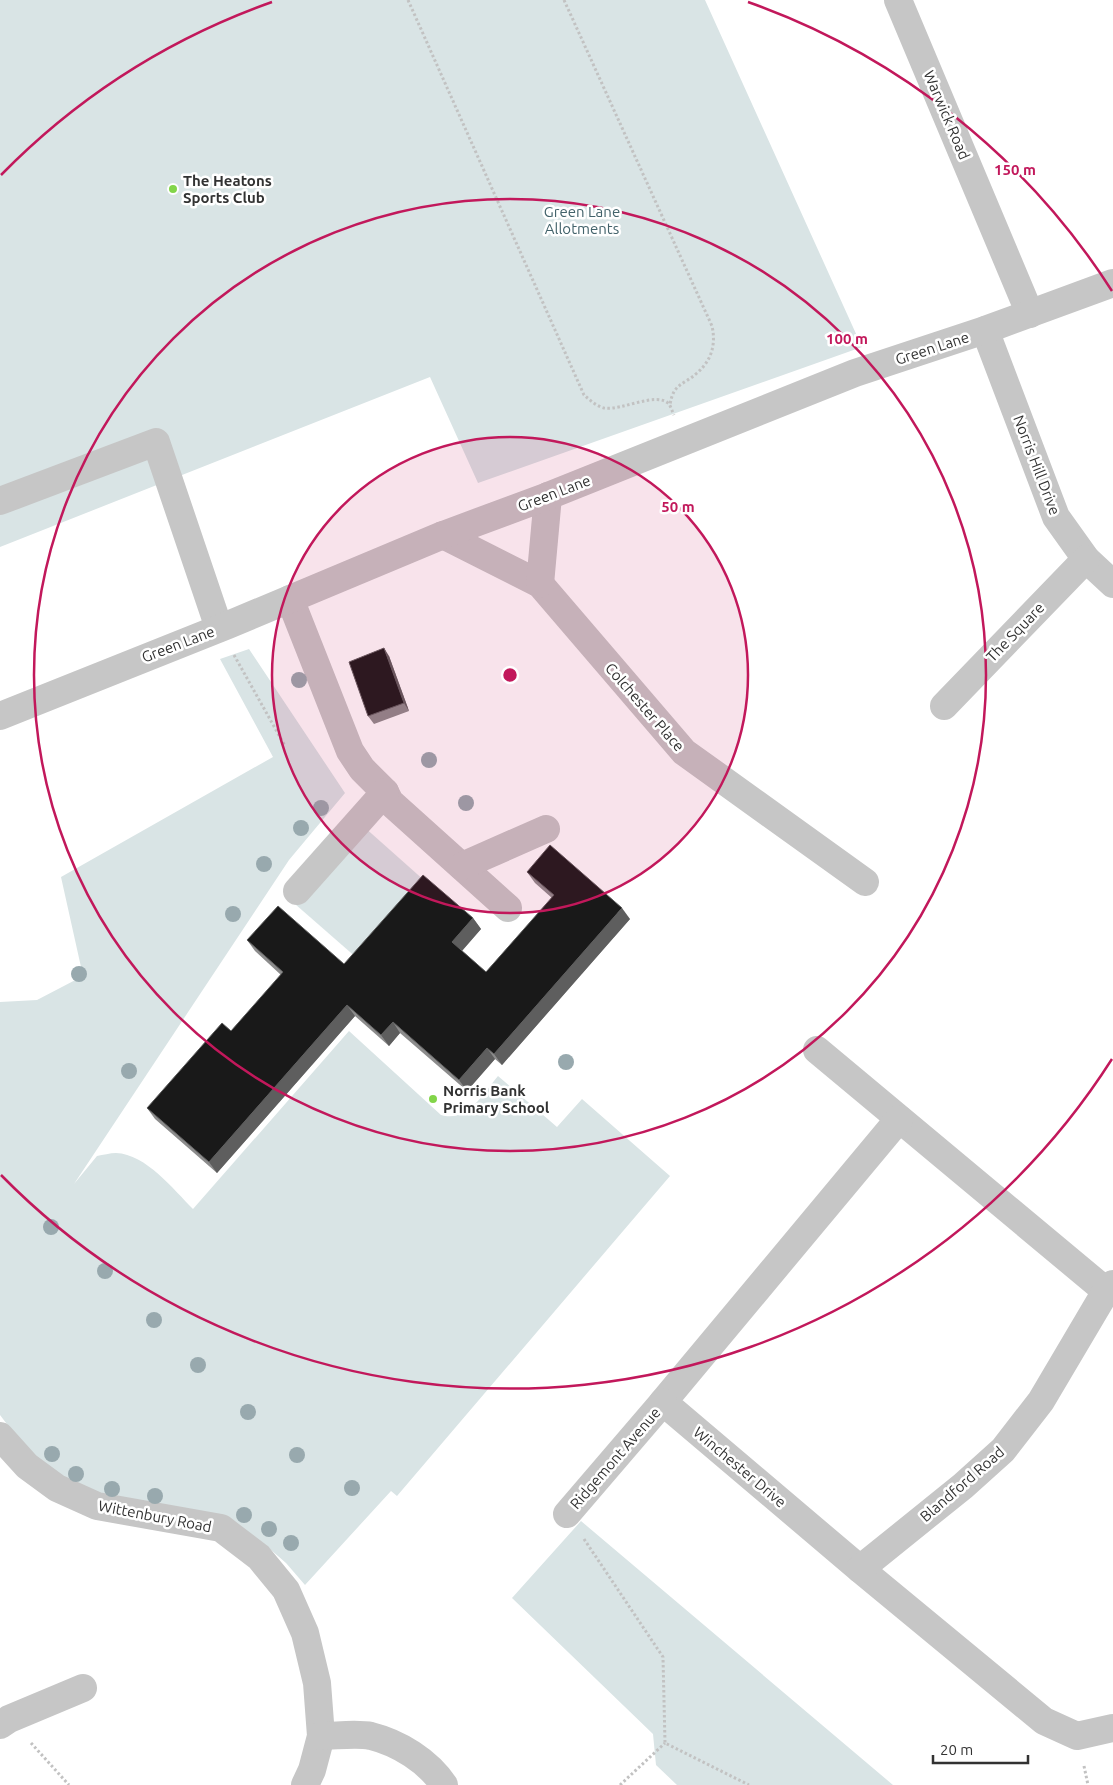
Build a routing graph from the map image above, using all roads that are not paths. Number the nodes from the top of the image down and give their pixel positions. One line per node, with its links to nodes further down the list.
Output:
1 (898, 0): 3 (street, Warwick Road)
2 (1113, 284): 3 (street, Green Lane)
3 (1030, 314): 4 (street, Green Lane)
4 (985, 330): 5 (street, Green Lane); 8 (street, Norris Hill Drive)
5 (548, 496): 7 (street, Green Lane); 9 (street)
6 (0, 501): 12 (street)
7 (443, 535): 9 (street, Colchester Place); 11 (street, Green Lane)
8 (1086, 558): 10 (street, Norris Hill Drive); 13 (street, The Square)
9 (540, 584): 18 (street, Colchester Place)
10 (1113, 584)
11 (290, 599): 12 (street, Green Lane); 15 (street)
12 (218, 628): 14 (street, Green Lane)
13 (944, 706)
14 (0, 716)
15 (385, 792): 17 (street); 19 (street)
16 (546, 829): 17 (street)
17 (462, 866): 20 (street)
18 (865, 882)
19 (297, 891)
20 (508, 908)
21 (817, 1050): 22 (street)
22 (899, 1120): 23 (street); 24 (street)
23 (1110, 1288): 27 (street, Blandford Road)
24 (663, 1402): 26 (street, Ridgemont Avenue); 27 (street, Winchester Drive)
25 (0, 1436): 31 (street, Wittenbury Road)
26 (567, 1514)
27 (860, 1569): 30 (street, Winchester Drive)
28 (84, 1688): 29 (street)
29 (4, 1722)
30 (1113, 1728)
31 (321, 1736): 32 (street, Wittenbury Road); 33 (street)
32 (305, 1785)
33 (444, 1785)

